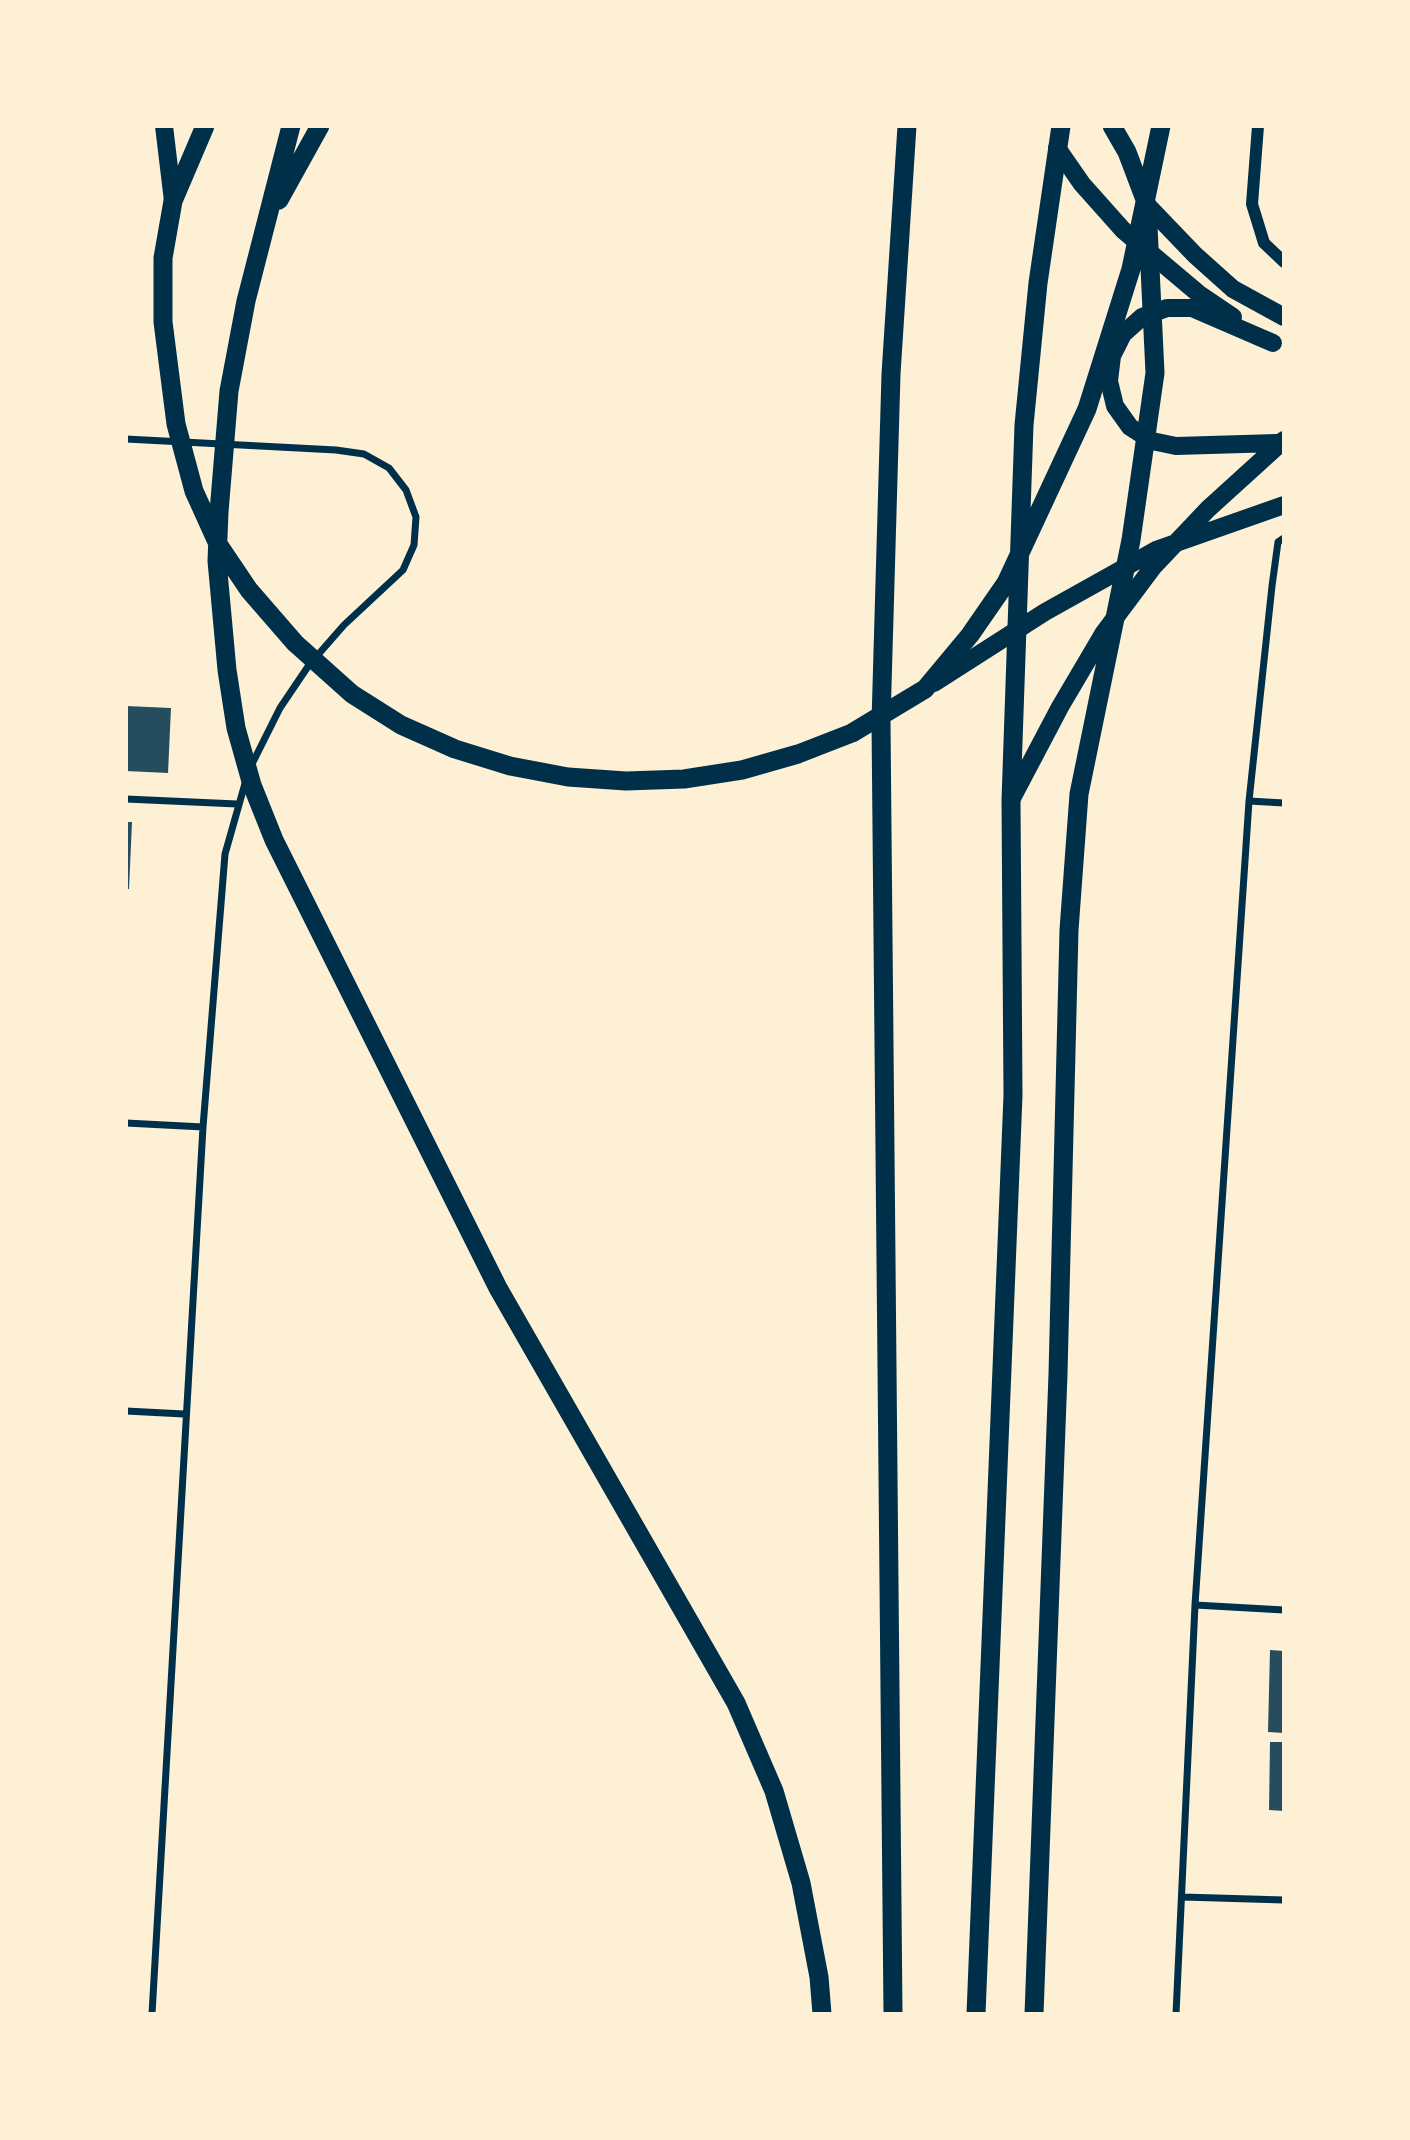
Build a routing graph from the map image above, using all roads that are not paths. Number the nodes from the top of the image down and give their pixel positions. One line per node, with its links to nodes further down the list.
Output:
1 (164, 126): 11 (main road)
2 (205, 126): 11 (highway)
3 (291, 126): 13 (highway)
4 (320, 126): 13 (highway)
5 (907, 126): 37 (highway)
6 (1061, 126): 10 (highway)
7 (1112, 126): 12 (highway)
8 (1161, 126): 21 (highway)
9 (1258, 126): 14 (street)
10 (1057, 148): 16 (main road); 23 (highway)
11 (173, 201): 21 (highway)
12 (1147, 205): 15 (main road); 39 (highway)
13 (264, 228): 36 (highway)
14 (1284, 262)
15 (1284, 317)
16 (1278, 345): 18 (main road)
17 (126, 439): 26 (street)
18 (1280, 441): 23 (main road)
19 (1284, 505): 21 (main road)
20 (1284, 538): 24 (street)
21 (925, 689)
22 (126, 799): 26 (street)
23 (1011, 800): 38 (highway)
24 (1249, 801): 25 (street); 31 (street)
25 (1284, 803)
26 (237, 804): 28 (street)
27 (126, 1123): 28 (street)
28 (203, 1127): 30 (street)
29 (126, 1411): 30 (street)
30 (184, 1414): 35 (street)
31 (1195, 1605): 32 (street); 33 (street)
32 (1284, 1610)
33 (1183, 1897): 34 (street); 40 (street)
34 (1284, 1900)
35 (152, 2014)
36 (822, 2014)
37 (892, 2014)
38 (976, 2014)
39 (1034, 2014)
40 (1176, 2014)

